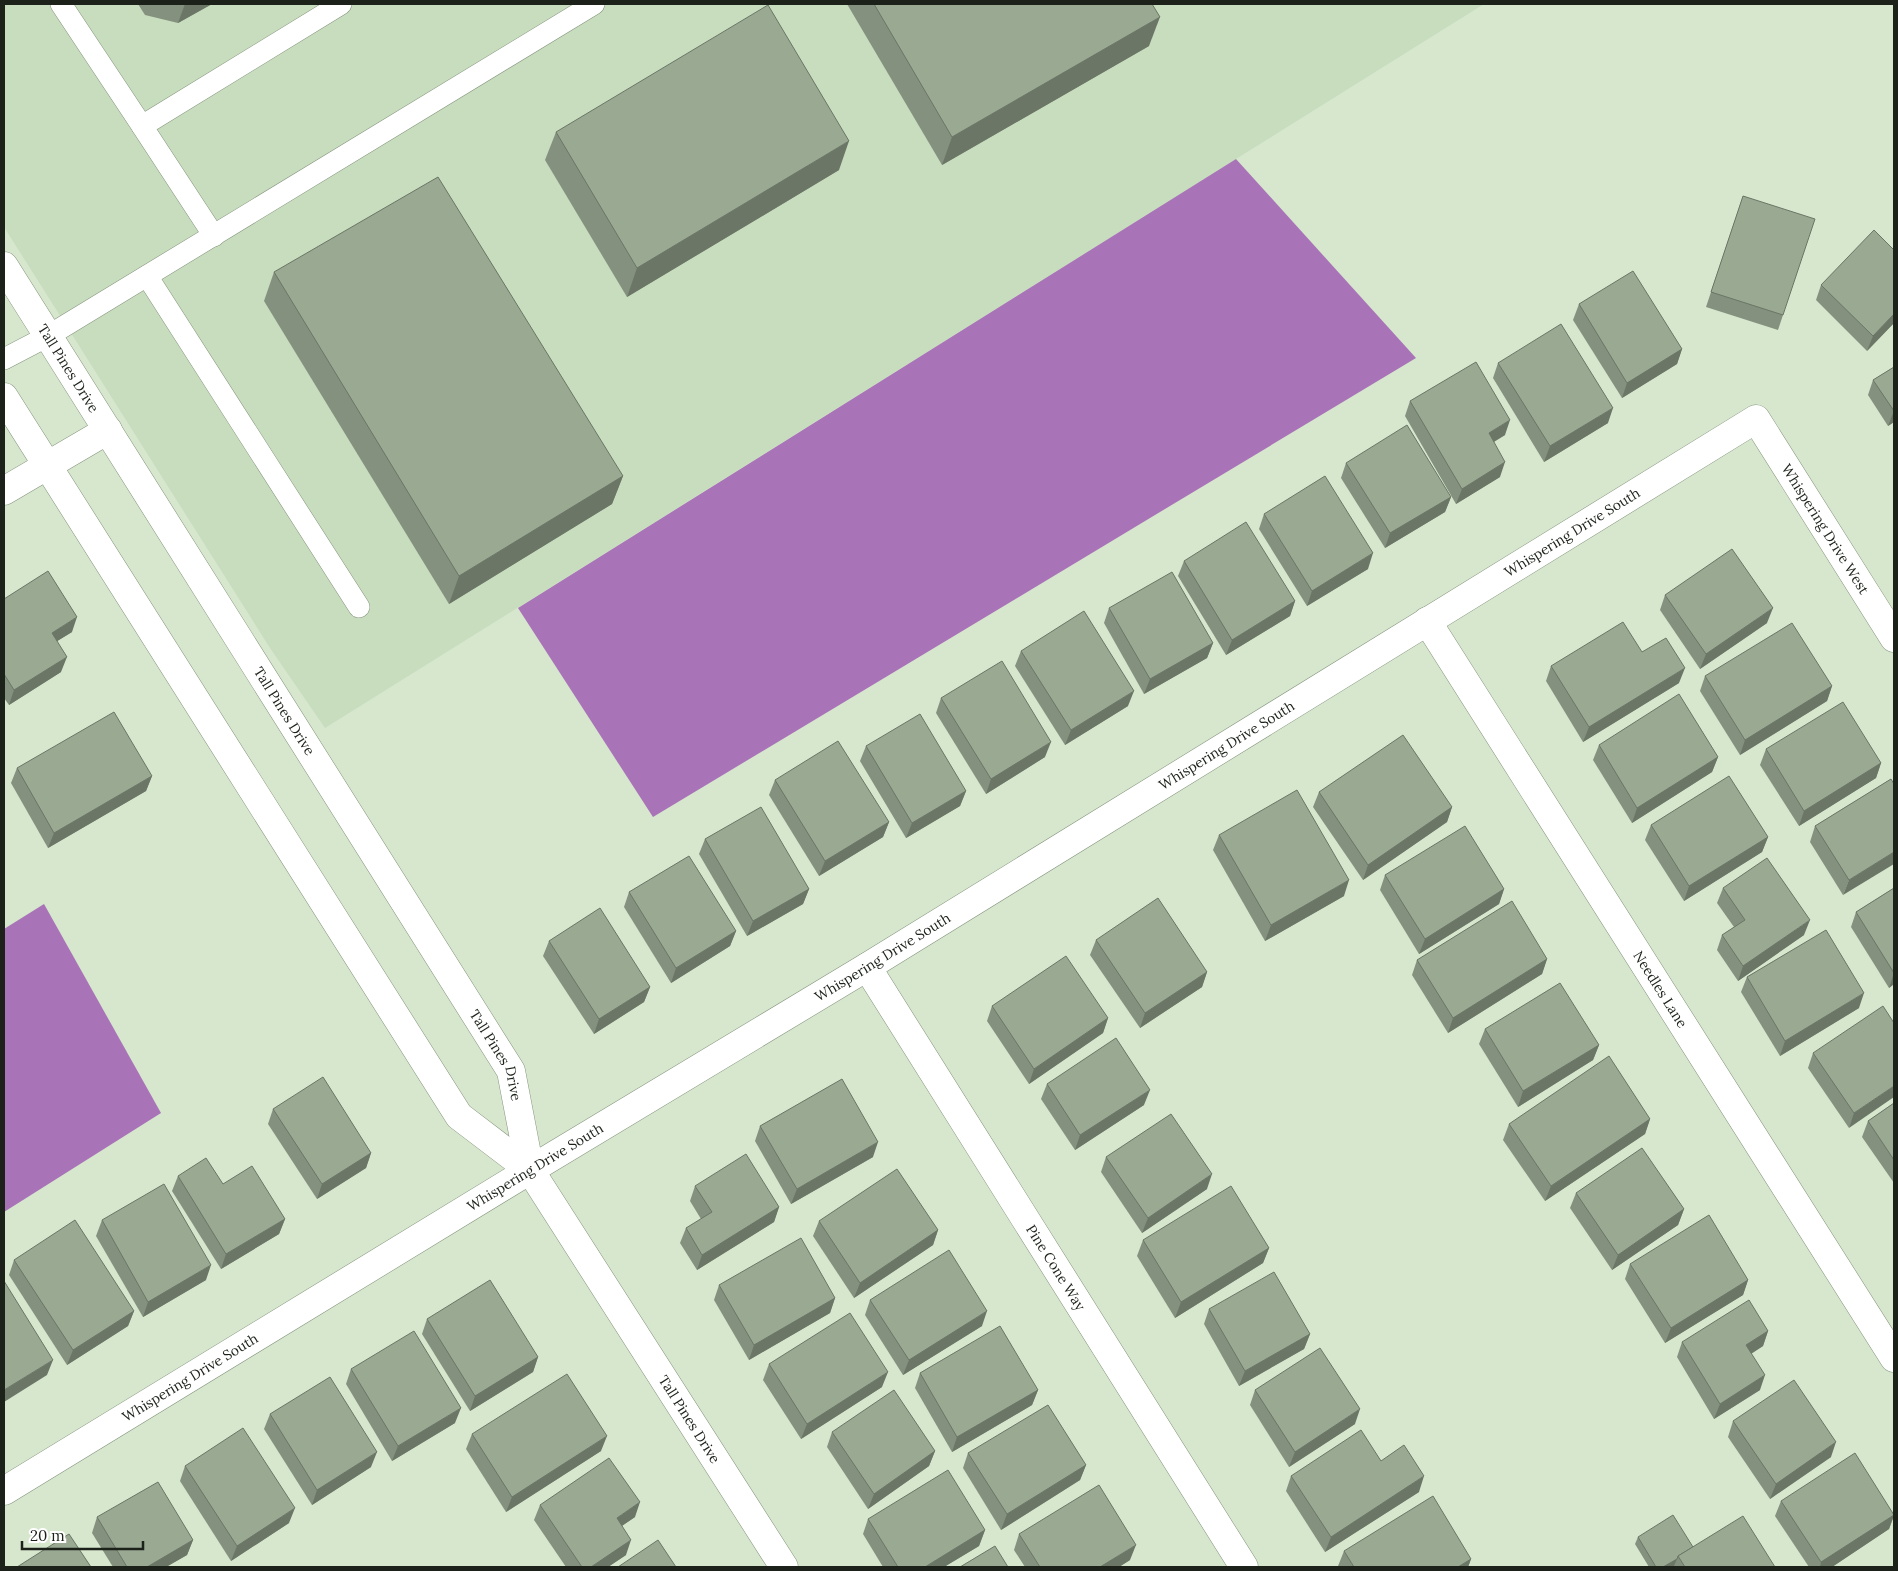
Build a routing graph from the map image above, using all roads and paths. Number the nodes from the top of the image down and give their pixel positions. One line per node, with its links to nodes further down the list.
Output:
1 (61, 4): 4 (lane)
2 (340, 4): 4 (lane)
3 (594, 4): 5 (lane)
4 (142, 126): 5 (lane)
5 (214, 236): 7 (lane)
6 (4, 266): 8 (street, Tall Pines Drive)
7 (147, 276): 8 (lane); 15 (lane)
8 (48, 336): 9 (lane); 12 (street, Tall Pines Drive)
9 (4, 359)
10 (4, 397): 13 (street, Tall Pines Drive)
11 (1756, 419): 16 (street, Whispering Drive South); 17 (street, Whispering Drive West)
12 (108, 430): 13 (street); 19 (street, Tall Pines Drive)
13 (46, 465): 14 (street); 19 (street, Tall Pines Drive)
14 (4, 491)
15 (359, 607)
16 (1427, 621): 18 (street, Whispering Drive South); 20 (street, Needles Lane)
17 (1894, 638)
18 (867, 967): 19 (street, Whispering Drive South); 23 (street, Pine Cone Way)
19 (530, 1170): 21 (street, Whispering Drive South); 22 (street, Tall Pines Drive)
20 (1894, 1358)
21 (4, 1490)
22 (784, 1567)
23 (1244, 1567)

